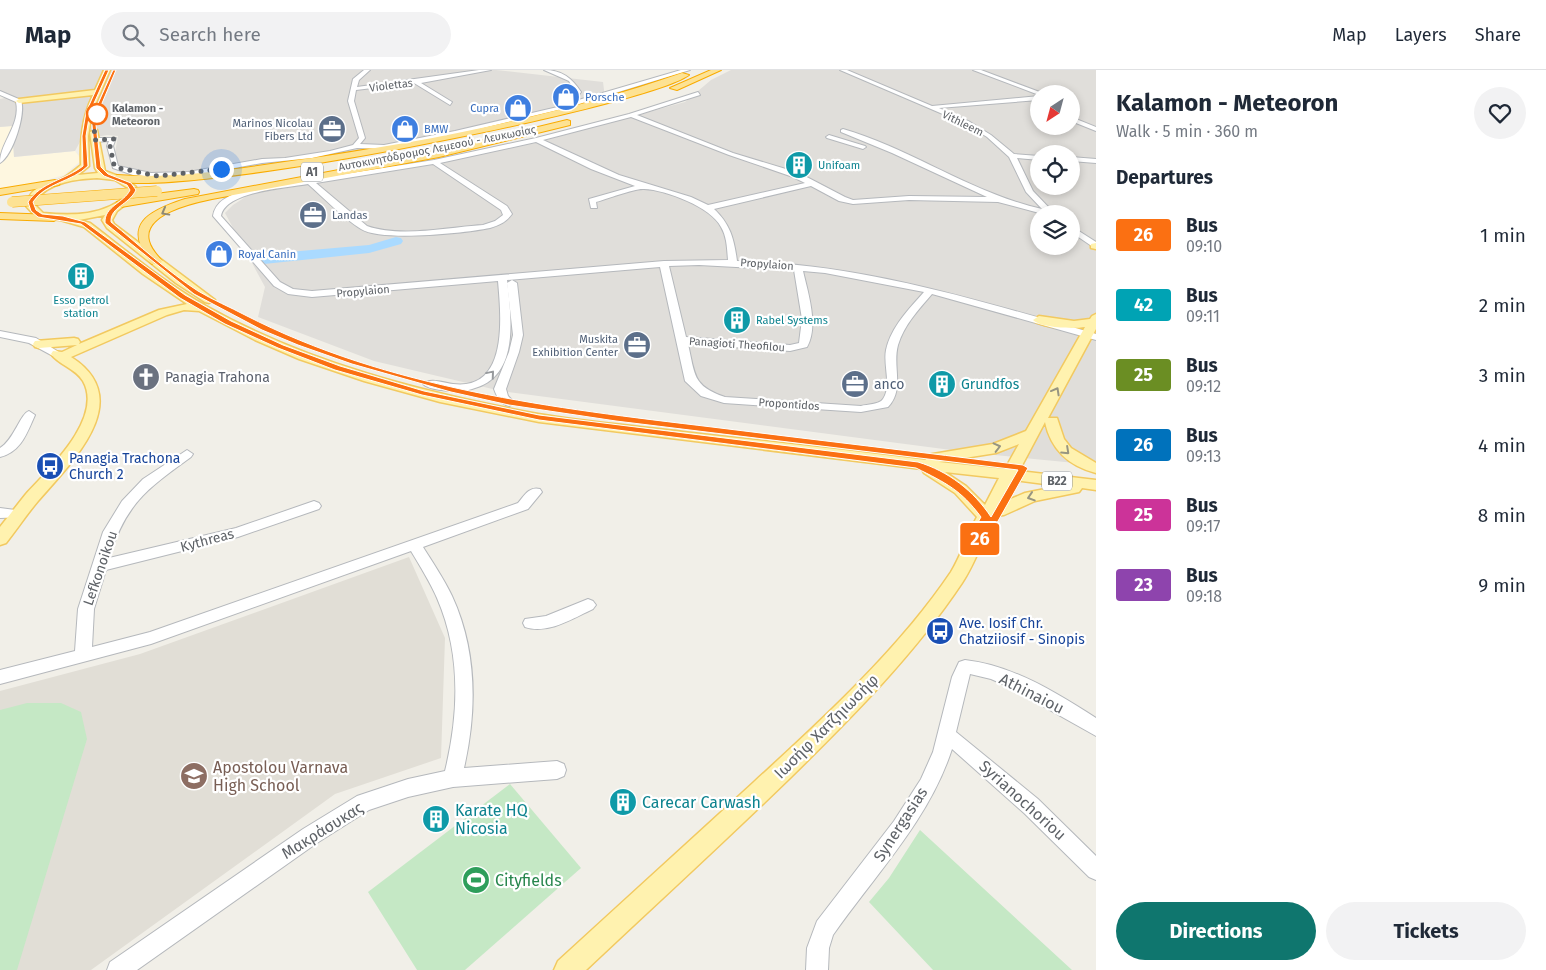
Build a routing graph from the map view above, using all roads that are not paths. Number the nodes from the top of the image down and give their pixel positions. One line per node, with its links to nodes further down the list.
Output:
1 (107, 70): 18 (main road)
2 (114, 70): 35 (main road, B22)
3 (367, 70): 13 (street)
4 (488, 70): 12 (street, Violettas)
5 (547, 70): 14 (street)
6 (697, 70): 11 (highway, A1)
7 (717, 70): 28 (highway, Αυτοκινητόδρομος Λεμεσού - Λευκωσίας / A1)
8 (843, 70): 27 (street, Vithleem)
9 (977, 70): 10 (street); 15 (street)
10 (986, 70)
11 (686, 73): 19 (street); 26 (highway, A1); 33 (highway)
12 (416, 82): 13 (street, Violettas); 23 (street)
13 (354, 89): 37 (street)
14 (576, 89): 19 (street); 25 (street)
15 (1030, 90)
16 (0, 93): 22 (street)
17 (698, 94): 29 (street, Propylaion)
18 (96, 95): 22 (main road); 40 (main road)
19 (607, 95): 25 (street)
20 (1030, 99): 21 (street)
21 (1018, 100): 24 (street); 27 (street)
22 (19, 101): 43 (street)
23 (450, 103)
24 (1030, 103)
25 (564, 107): 37 (street)
26 (590, 108): 33 (highway); 52 (highway, A1)
27 (931, 108): 39 (street, Vithleem)
28 (612, 109): 46 (highway); 52 (highway, Αυτοκινητόδρομος Λεμεσού - Λευκωσίας / A1)
29 (631, 115): 36 (street, Propylaion); 50 (street)
30 (1080, 123): 31 (street)
31 (1096, 129)
32 (843, 131): 38 (street)
33 (477, 132): 47 (highway)
34 (829, 137): 38 (street)
35 (95, 140): 37 (street); 47 (main road, B22)
36 (537, 140): 45 (street, Propylaion); 51 (street)
37 (357, 146)
38 (905, 155): 56 (street)
39 (1012, 156): 41 (street); 58 (street, Vithleem)
40 (86, 157): 48 (main road, B22); 53 (main road)
41 (1030, 157)
42 (1080, 160): 44 (street)
43 (0, 161)
44 (1096, 161)
45 (434, 162): 49 (street, Propylaion); 49 (street)
46 (366, 168): 59 (highway); 67 (highway, one-way to 67)
47 (114, 178): 48 (main road, B22); 59 (main road, B22)
48 (58, 182): 53 (highway); 64 (main road, B22)
49 (310, 182): 71 (street, Propylaion)
50 (813, 183): 56 (street); 61 (street)
51 (643, 186): 60 (street); 61 (street)
52 (156, 187): 55 (highway, Αυτοκινητόδρομος Λεμεσού - Λευκωσίας / A1, bridge)
53 (0, 191)
54 (0, 196): 55 (highway, A1)
55 (13, 199): 57 (highway, Αυτοκινητόδρομος Λεμεσού - Λευκωσίας / A1)
56 (996, 200): 62 (street)
57 (0, 203)
58 (1042, 205)
59 (118, 206): 64 (main road); 67 (main road, B22)
60 (594, 206)
61 (707, 208): 68 (street)
62 (1030, 210)
63 (0, 216): 64 (highway)
64 (59, 218): 73 (main road, B22)
65 (1080, 234): 66 (street)
66 (1096, 246)
67 (156, 261): 83 (main road, B22)
68 (733, 262): 69 (street, Propylaion); 70 (street, Propylaion)
69 (664, 264): 71 (street, Propylaion); 79 (street, Propontidos)
70 (798, 267): 72 (street, Propylaion); 79 (street, Panagioti Theofilou)
71 (507, 277): 83 (street, one-way to 71); 84 (street)
72 (930, 290): 75 (street, Propylaion); 79 (street, Propontidos)
73 (174, 291): 74 (main road, B22); 78 (main road)
74 (201, 308): 78 (main road); 90 (main road, B22)
75 (1038, 320): 76 (main road)
76 (1094, 330): 86 (main road); 87 (main road, one-way to 76)
77 (0, 334): 80 (street)
78 (99, 338): 80 (main road); 81 (main road); 82 (main road)
79 (681, 340)
80 (39, 344): 81 (street)
81 (60, 355): 82 (main road)
82 (75, 366): 98 (main road)
83 (430, 384): 84 (main road, B22)
84 (509, 403): 90 (main road, B22)
85 (29, 415): 88 (street)
86 (1052, 421): 91 (main road, one-way to 91); 92 (main road)
87 (1032, 434): 90 (main road, one-way to 87); 92 (main road)
88 (0, 453)
89 (187, 454): 102 (street, Lefkonoikou)
90 (925, 462): 92 (main road, B22); 99 (main road)
91 (1096, 468)
92 (1016, 471): 93 (main road, B22); 94 (main road, B22); 99 (main road, Ιωσήφ Χατζηιωσήφ)
93 (1096, 475)
94 (1096, 485): 99 (main road, one-way to 99)
95 (535, 492): 101 (street)
96 (314, 506): 102 (street, Kythreas)
97 (0, 513): 98 (street)
98 (18, 514): 100 (main road)
99 (992, 514): 113 (main road, Ιωσήφ Χατζηιωσήφ)
100 (0, 539)
101 (415, 545): 105 (street); 111 (street)
102 (98, 566): 105 (street, Lefkonoikou)
103 (588, 604): 104 (street)
104 (531, 623)
105 (83, 654): 107 (street)
106 (965, 667): 108 (street, Athinaiou); 109 (street, Synergasias)
107 (0, 677)
108 (1096, 728)
109 (946, 735): 112 (street, Syrianochoriou); 115 (street, Synergasias)
110 (557, 770): 111 (street, Μακράσυκας)
111 (453, 778): 114 (street, Μακράσυκας)
112 (1096, 870)
113 (578, 966)
114 (118, 970)
115 (817, 970)

